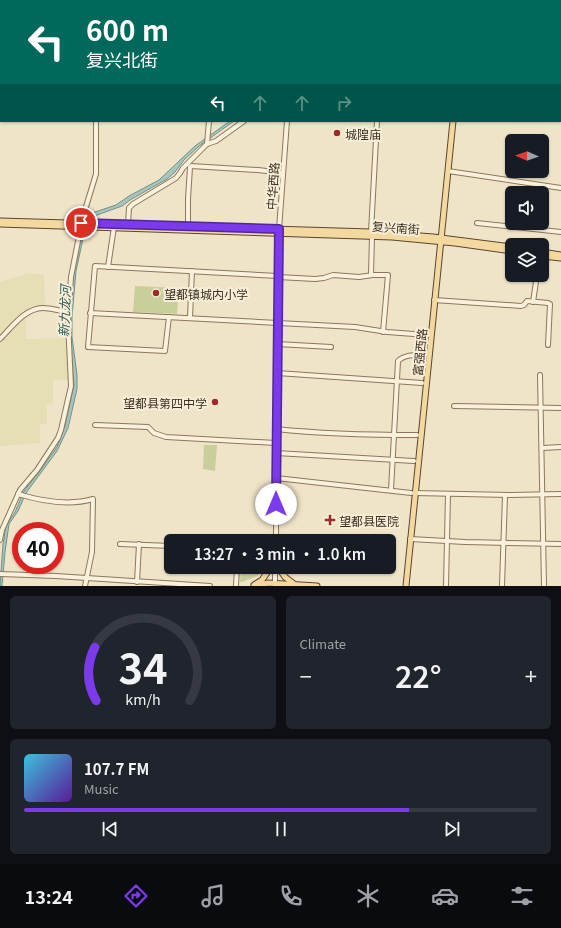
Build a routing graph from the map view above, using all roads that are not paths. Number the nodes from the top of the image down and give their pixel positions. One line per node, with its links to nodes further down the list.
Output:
1 (96, 122): 16 (street)
2 (209, 122): 8 (street)
3 (243, 122): 8 (street)
4 (287, 122): 10 (street, 中华西路)
5 (377, 122): 22 (street)
6 (450, 122): 23 (main road, 富强西路)
7 (453, 122): 9 (main road, 富强西路)
8 (207, 143): 15 (street)
9 (448, 171): 11 (street); 23 (main road, 富强西路)
10 (283, 173): 18 (street); 20 (street, 中华西路)
11 (561, 188)
12 (0, 221): 16 (main road)
13 (476, 223): 21 (street)
14 (0, 224): 16 (main road)
15 (128, 224): 17 (main road); 18 (main road)
16 (82, 225): 17 (main road); 37 (street)
17 (92, 225): 19 (main road)
18 (188, 226): 20 (main road)
19 (114, 228): 20 (main road); 30 (street)
20 (279, 231): 22 (main road, 复兴南街); 33 (street, 中华西路)
21 (561, 232)
22 (371, 234): 23 (main road, 复兴南街); 32 (street)
23 (439, 239): 24 (main road, 复兴南街); 25 (main road, 复兴南街); 35 (main road, 富强西路); 43 (main road, 富强西路)
24 (505, 246)
25 (505, 250)
26 (549, 253): 27 (main road)
27 (561, 255)
28 (549, 257): 29 (main road)
29 (561, 258)
30 (108, 267): 31 (street); 38 (street)
31 (192, 271): 33 (street); 40 (street)
32 (371, 275): 33 (street); 42 (street)
33 (278, 277): 41 (street, 中华西路)
34 (536, 282): 36 (street)
35 (434, 300): 36 (street); 68 (main road, 富强西路)
36 (533, 302): 46 (street)
37 (68, 312): 44 (street); 69 (street)
38 (90, 313): 39 (street); 39 (street)
39 (169, 317): 40 (street)
40 (190, 318): 41 (street)
41 (277, 323): 42 (street); 45 (street, 中华西路)
42 (383, 332): 43 (street)
43 (427, 335): 48 (main road, 富强西路)
44 (0, 339)
45 (277, 344): 47 (street); 49 (street, 中华西路)
46 (548, 345)
47 (331, 347)
48 (425, 355): 51 (street); 52 (main road, 富强西路)
49 (277, 373): 51 (street); 57 (street, 中华西路)
50 (540, 375): 54 (street)
51 (397, 380): 52 (street); 58 (street)
52 (422, 383): 59 (main road, 富强西路)
53 (454, 406): 54 (street)
54 (541, 408): 55 (street); 62 (street)
55 (561, 408)
56 (95, 425): 60 (street)
57 (276, 429): 58 (street); 60 (street, 中华西路)
58 (394, 435): 59 (street); 64 (street)
59 (417, 435): 65 (main road, 富强西路)
60 (276, 443): 63 (street, 中华西路)
61 (561, 447): 62 (street)
62 (542, 448): 73 (street)
63 (276, 453): 64 (street); 66 (street, 中华西路)
64 (392, 460): 65 (street); 67 (street)
65 (414, 460): 68 (main road, 富强西路)
66 (276, 478): 67 (street); 75 (street, 中华西路)
67 (391, 490): 68 (street)
68 (413, 493): 70 (street); 77 (main road, 富强西路); 100 (main road, 富强西路)
69 (18, 494): 74 (street); 90 (street)
70 (448, 494): 72 (street); 78 (street)
71 (561, 494): 73 (street)
72 (505, 495): 73 (street); 79 (street)
73 (543, 495): 80 (street)
74 (2, 526): 76 (street)
75 (276, 534)
76 (0, 540)
77 (410, 540): 78 (street); 101 (main road, 富强西路)
78 (447, 541): 79 (street); 102 (street)
79 (503, 543): 80 (street); 103 (street)
80 (544, 543): 83 (street); 104 (street)
81 (120, 544): 82 (street)
82 (139, 544): 84 (street); 91 (street)
83 (561, 544)
84 (164, 546)
85 (0, 574): 90 (street)
86 (237, 574): 96 (street)
87 (266, 574): 97 (main road)
88 (276, 574): 92 (street)
89 (282, 574): 93 (main road)
90 (87, 578): 91 (street); 94 (street)
91 (137, 582): 95 (street)
92 (275, 585): 93 (main road); 98 (main road)
93 (297, 585): 99 (main road)
94 (85, 586)
95 (210, 586)
96 (236, 586)
97 (252, 586)
98 (255, 586)
99 (317, 586)
100 (402, 586)
101 (406, 586)
102 (446, 586)
103 (502, 586)
104 (544, 586)

